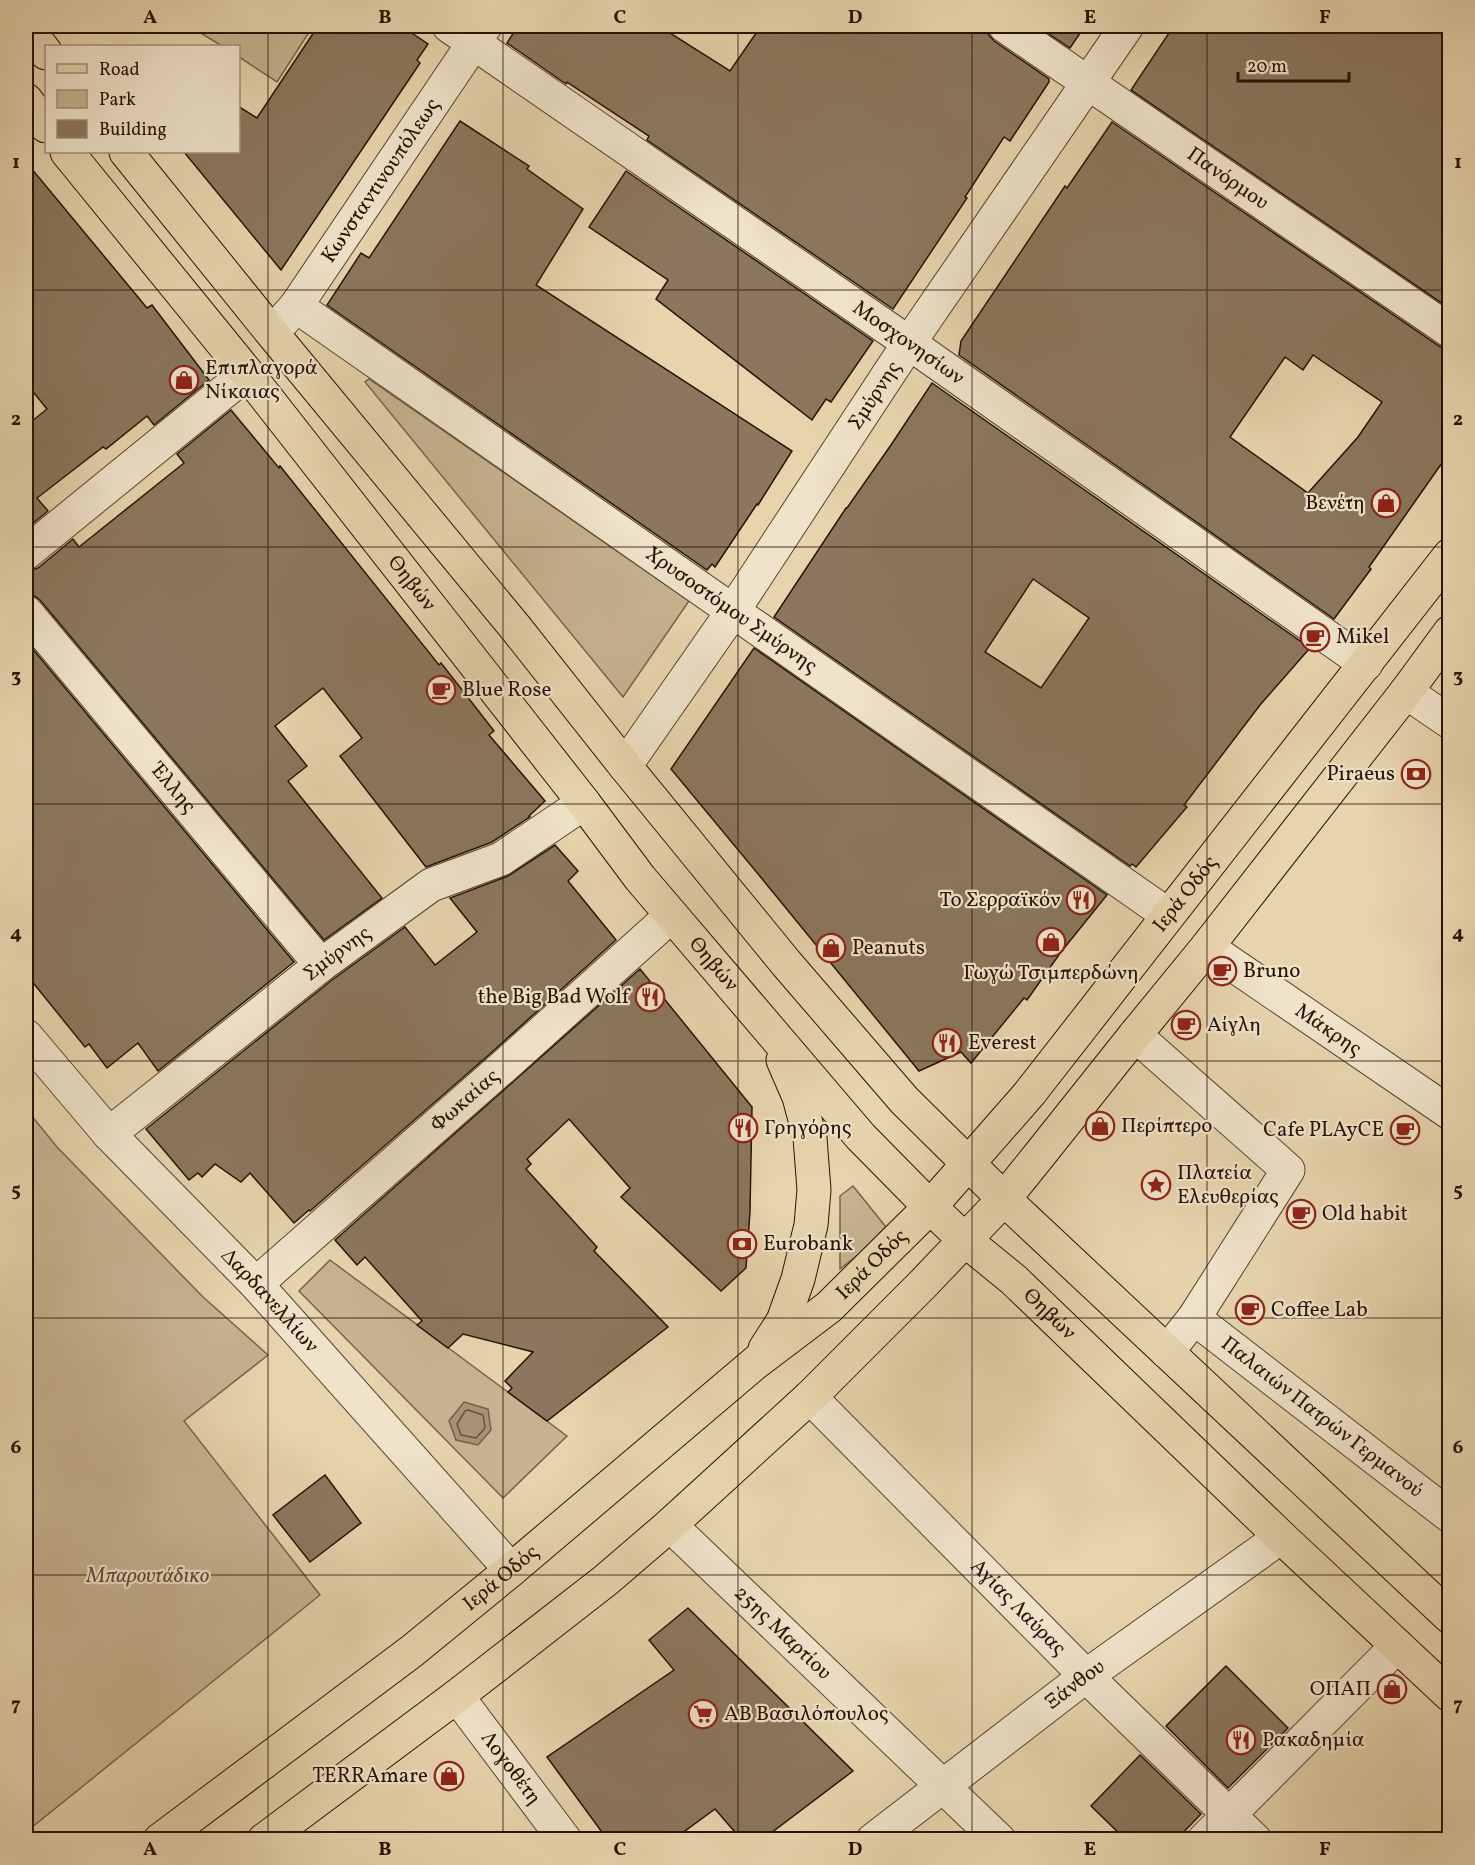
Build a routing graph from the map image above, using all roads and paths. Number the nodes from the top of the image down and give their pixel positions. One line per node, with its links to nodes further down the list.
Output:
1 (1005, 26): 6 (street, Πανόρμου)
2 (1126, 26): 6 (street, Σμύρνης)
3 (26, 27): 5 (main road)
4 (469, 31): 11 (street, Κωνσταντινουπόλεως); 14 (street, Μοσχονησίων)
5 (45, 52)
6 (1087, 82): 12 (street, Πανόρμου); 14 (street, Σμύρνης)
7 (26, 100): 8 (main road)
8 (45, 125)
9 (68, 153): 15 (main road, Θηβών)
10 (127, 153): 13 (main road)
11 (296, 306): 13 (street, Κωνσταντινουπόλεως); 18 (street, Χρυσοστόμου Σμύρνης)
12 (1449, 331)
13 (272, 333): 24 (main road)
14 (909, 343): 18 (street, Σμύρνης); 21 (street, Μοσχονησίων)
15 (247, 373): 16 (street); 25 (main road, Θηβών)
16 (26, 553)
17 (1449, 555): 21 (main road, Ιερά Οδός)
18 (733, 611): 24 (street, Σμύρνης); 26 (street, Χρυσοστόμου Σμύρνης)
19 (26, 612): 29 (street, Έλλης)
20 (1449, 632): 22 (main road)
21 (1366, 664): 26 (main road, Ιερά Οδός)
22 (1406, 692): 23 (street); 28 (main road)
23 (1449, 722)
24 (625, 766): 35 (main road)
25 (584, 803): 27 (main road, Θηβών); 29 (street, Σμύρνης)
26 (1168, 915): 35 (main road, Ιερά Οδός)
27 (671, 916): 30 (main road, Θηβών); 39 (street, Φωκαίας)
28 (1207, 947): 31 (main road); 33 (street, Μάκρης)
29 (321, 965): 34 (street, Σμύρνης)
30 (740, 997): 37 (main road, Θηβών); 42 (main road)
31 (1135, 1035): 36 (main road); 40 (street)
32 (26, 1036): 34 (street, Δαρδανελλίων)
33 (1449, 1113)
34 (110, 1134): 39 (street, Δαρδανελλίων)
35 (968, 1162): 36 (main road); 37 (main road, Ιερά Οδός)
36 (1004, 1198): 38 (main road); 41 (main road)
37 (930, 1207): 38 (main road, Θηβών); 42 (main road, Ιερά Οδός)
38 (965, 1240): 43 (main road); 46 (main road, Θηβών)
39 (256, 1284): 47 (street, Δαρδανελλίων)
40 (1194, 1318): 41 (street); 44 (street, Παλαιών Πατρών Γερμανού)
41 (1167, 1352): 48 (main road)
42 (755, 1363): 47 (main road, Ιερά Οδός)
43 (810, 1397): 45 (main road); 50 (street, Αγίας Λαύρας)
44 (1449, 1516)
45 (670, 1525): 52 (main road); 53 (street, 25ης Μαρτίου)
46 (1281, 1537): 49 (main road, Θηβών); 50 (street, Ξάνθου)
47 (510, 1570): 55 (main road, Ιερά Οδός)
48 (1446, 1606)
49 (1397, 1646): 51 (main road, Θηβών); 54 (street)
50 (1086, 1676): 53 (street, Ξάνθου); 54 (street, Αγίας Λαύρας)
51 (1449, 1695)
52 (457, 1696): 56 (main road); 57 (street, Λογοθέτη)
53 (944, 1786): 58 (street, Ξάνθου); 59 (street, 25ης Μαρτίου)
54 (1228, 1815): 60 (street); 61 (street, Αγίας Λαύρας)
55 (160, 1839)
56 (264, 1839)
57 (565, 1839)
58 (873, 1839)
59 (999, 1839)
60 (1204, 1839)
61 (1255, 1839)

